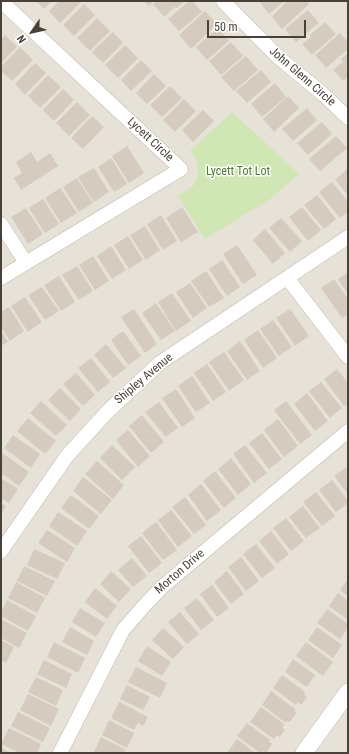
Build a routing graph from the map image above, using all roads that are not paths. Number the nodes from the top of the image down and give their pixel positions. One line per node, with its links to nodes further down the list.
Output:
1 (1, 1): 6 (street, Lycett Circle)
2 (223, 1): 3 (street, John Glenn Circle)
3 (348, 118)
4 (1, 224): 6 (street)
5 (348, 237): 8 (street, Shipley Avenue)
6 (26, 263): 7 (street, Lycett Circle)
7 (1, 278)
8 (288, 279): 9 (street); 11 (street, Shipley Avenue)
9 (348, 357)
10 (348, 431): 13 (street, Morton Drive)
11 (1, 551)
12 (348, 692): 14 (street)
13 (60, 753)
14 (304, 753)

